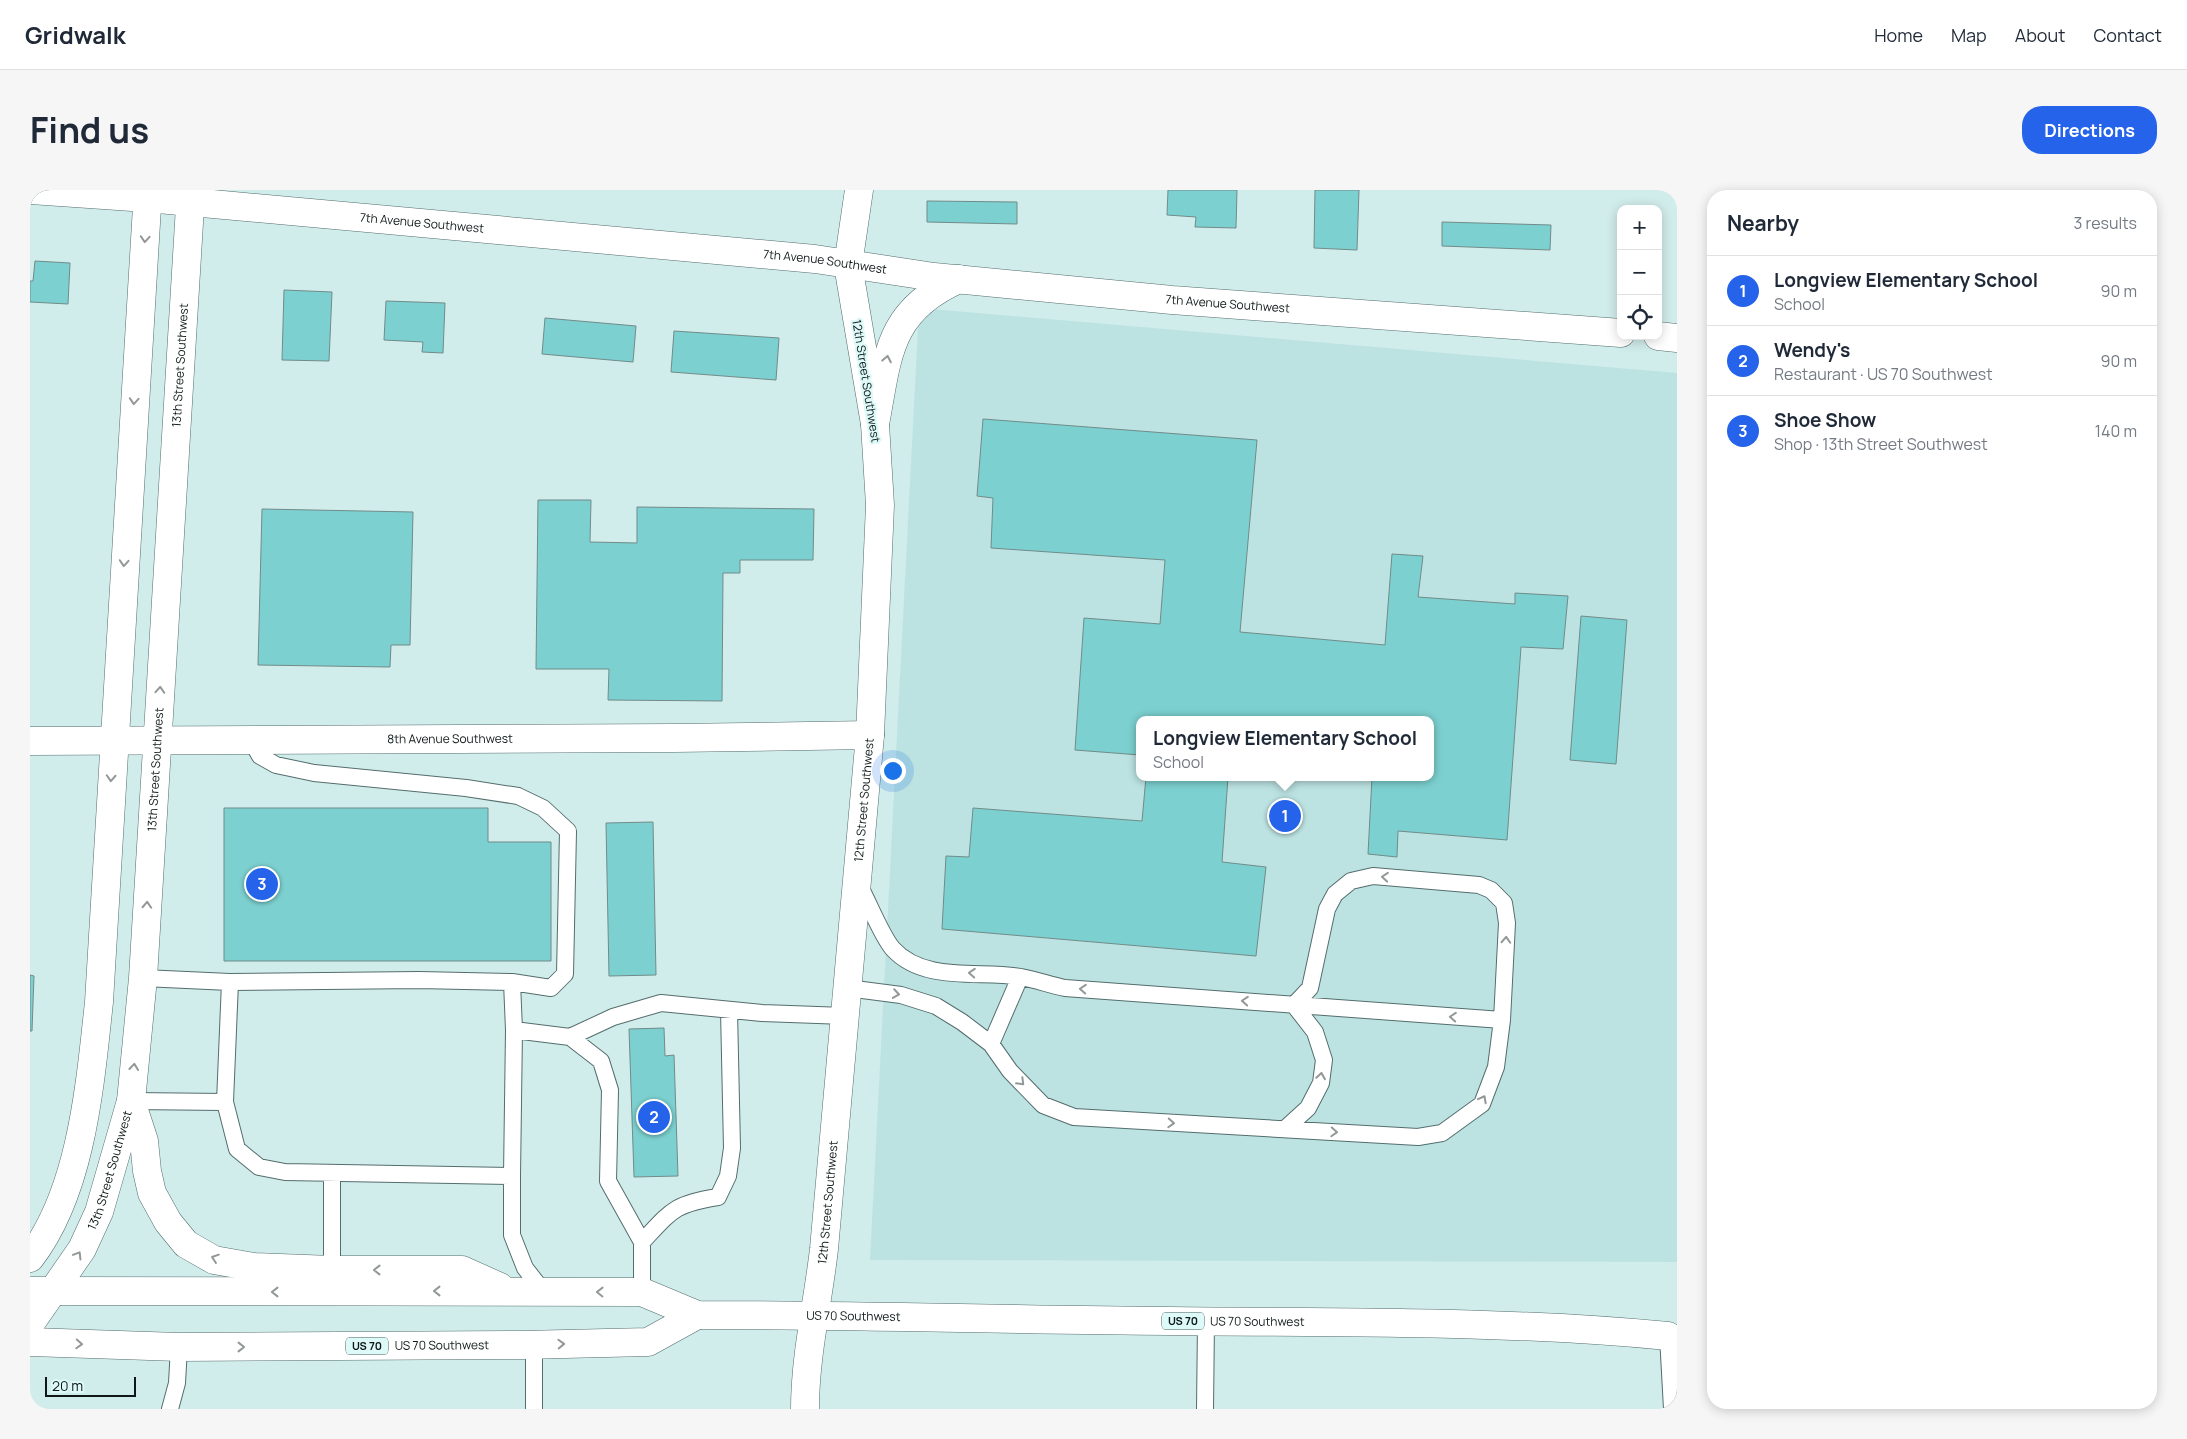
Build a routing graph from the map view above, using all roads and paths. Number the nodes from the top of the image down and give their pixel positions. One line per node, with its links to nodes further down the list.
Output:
1 (30, 190): 3 (main road, 7th Avenue Southwest)
2 (859, 190): 5 (main road, 12th Street Southwest)
3 (148, 194): 4 (main road, 7th Avenue Southwest); 14 (main road, one-way to 14)
4 (190, 196): 5 (main road, 7th Avenue Southwest); 12 (main road, 13th Street Southwest, one-way to 4)
5 (848, 265): 6 (main road, 7th Avenue Southwest); 10 (main road, 12th Street Southwest)
6 (959, 279): 7 (main road, 7th Avenue Southwest); 10 (main road, one-way to 6)
7 (1617, 333)
8 (1662, 336): 9 (main road)
9 (1677, 338)
10 (875, 424): 11 (main road, 12th Street Southwest)
11 (870, 735): 13 (main road, 8th Avenue Southwest); 16 (main road, 12th Street Southwest)
12 (157, 740): 13 (main road, 8th Avenue Southwest); 14 (main road, 8th Avenue Southwest); 18 (main road, 13th Street Southwest, one-way to 12)
13 (251, 740): 20 (lane)
14 (113, 741): 15 (main road, 8th Avenue Southwest); 35 (main road, one-way to 35)
15 (30, 742)
16 (856, 879): 17 (lane, one-way to 16); 21 (main road, 12th Street Southwest)
17 (1020, 977): 22 (lane, one-way to 17); 28 (lane)
18 (143, 978): 19 (lane); 29 (main road, 13th Street Southwest, one-way to 18)
19 (230, 982): 20 (lane); 30 (lane)
20 (512, 982): 26 (lane)
21 (848, 988): 24 (main road, 12th Street Southwest); 28 (lane, one-way to 28)
22 (1294, 1005): 25 (lane, one-way to 22); 25 (lane, one-way to 22); 31 (lane, one-way to 22)
23 (729, 1010): 24 (lane); 27 (lane); 34 (lane)
24 (845, 1016): 42 (main road, 12th Street Southwest)
25 (1502, 1020): 31 (lane, one-way to 25)
26 (514, 1030): 27 (lane); 33 (lane)
27 (570, 1037): 34 (lane)
28 (991, 1044): 31 (lane, one-way to 31)
29 (130, 1101): 30 (lane); 36 (main road, one-way to 29); 37 (main road, 13th Street Southwest, one-way to 29)
30 (225, 1102): 32 (lane)
31 (1285, 1129)
32 (332, 1173): 33 (lane); 36 (lane)
33 (512, 1176): 39 (lane)
34 (642, 1242): 40 (lane)
35 (30, 1258)
36 (332, 1270): 38 (main road, one-way to 36)
37 (41, 1291): 38 (main road, US 70 Southwest / US 70, one-way to 37); 44 (main road, 13th Street Southwest)
38 (508, 1291): 39 (main road, US 70 Southwest / US 70)
39 (543, 1291): 40 (main road, US 70 Southwest / US 70, one-way to 39)
40 (642, 1292): 41 (main road, US 70 Southwest / US 70)
41 (697, 1315): 42 (main road, US 70 Southwest / US 70); 47 (main road, US 70 Southwest / US 70, one-way to 41)
42 (815, 1315): 43 (main road, US 70 Southwest / US 70); 51 (main road, 12th Street Southwest)
43 (1206, 1322): 45 (main road, US 70 Southwest / US 70); 52 (lane)
44 (30, 1324)
45 (1674, 1336): 53 (lane)
46 (30, 1342): 48 (main road, US 70 Southwest / US 70, one-way to 48)
47 (534, 1345): 48 (main road, US 70 Southwest / US 70, one-way to 47); 50 (lane)
48 (179, 1347): 49 (lane)
49 (170, 1409)
50 (534, 1409)
51 (805, 1409)
52 (1205, 1409)
53 (1672, 1409)

